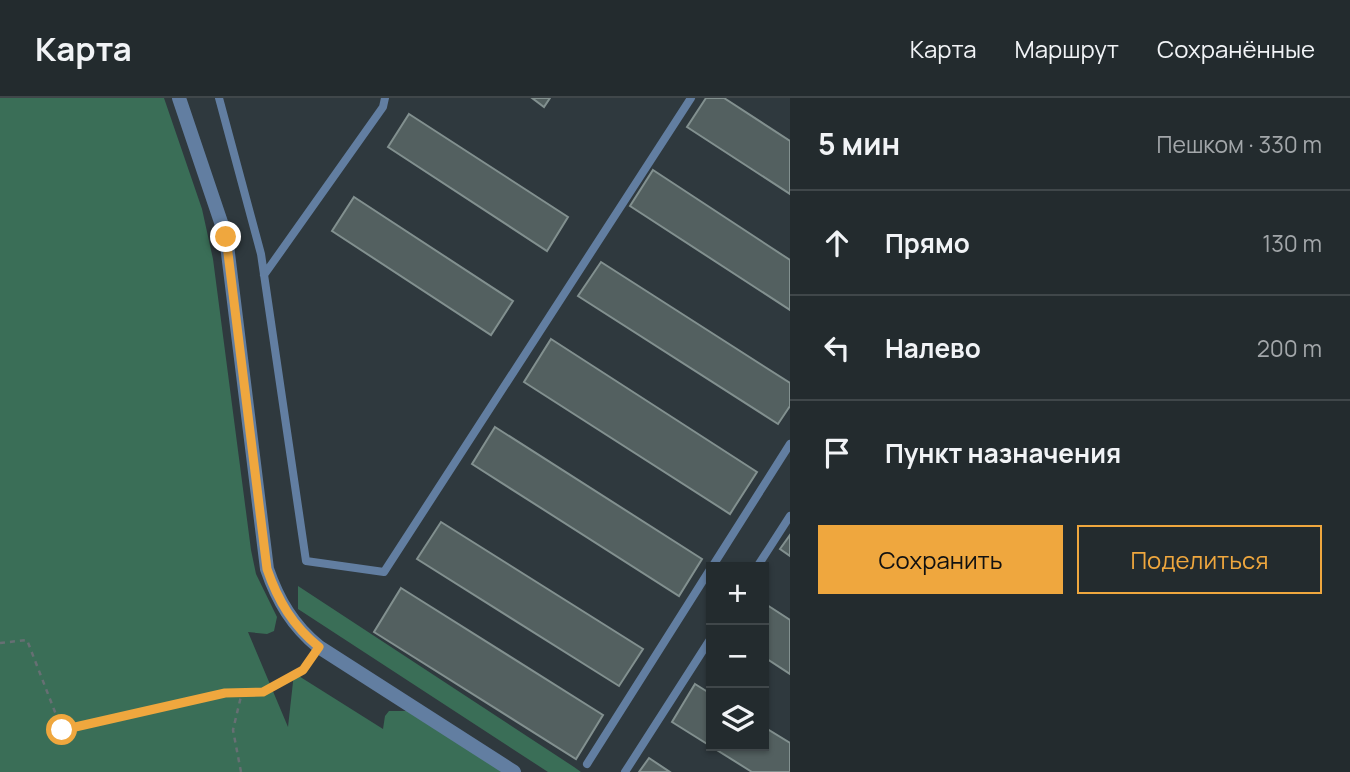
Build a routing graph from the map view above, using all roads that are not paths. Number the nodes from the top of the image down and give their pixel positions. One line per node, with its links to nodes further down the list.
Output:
1 (180, 98): 13 (street)
2 (219, 98): 5 (lane)
3 (385, 98): 5 (lane)
4 (691, 98): 5 (lane)
5 (264, 275)
6 (790, 444): 8 (lane)
7 (790, 516): 9 (lane)
8 (714, 562)
9 (760, 562)
10 (706, 575): 12 (lane)
11 (706, 646): 14 (lane)
12 (587, 764)
13 (514, 772)
14 (625, 772)

